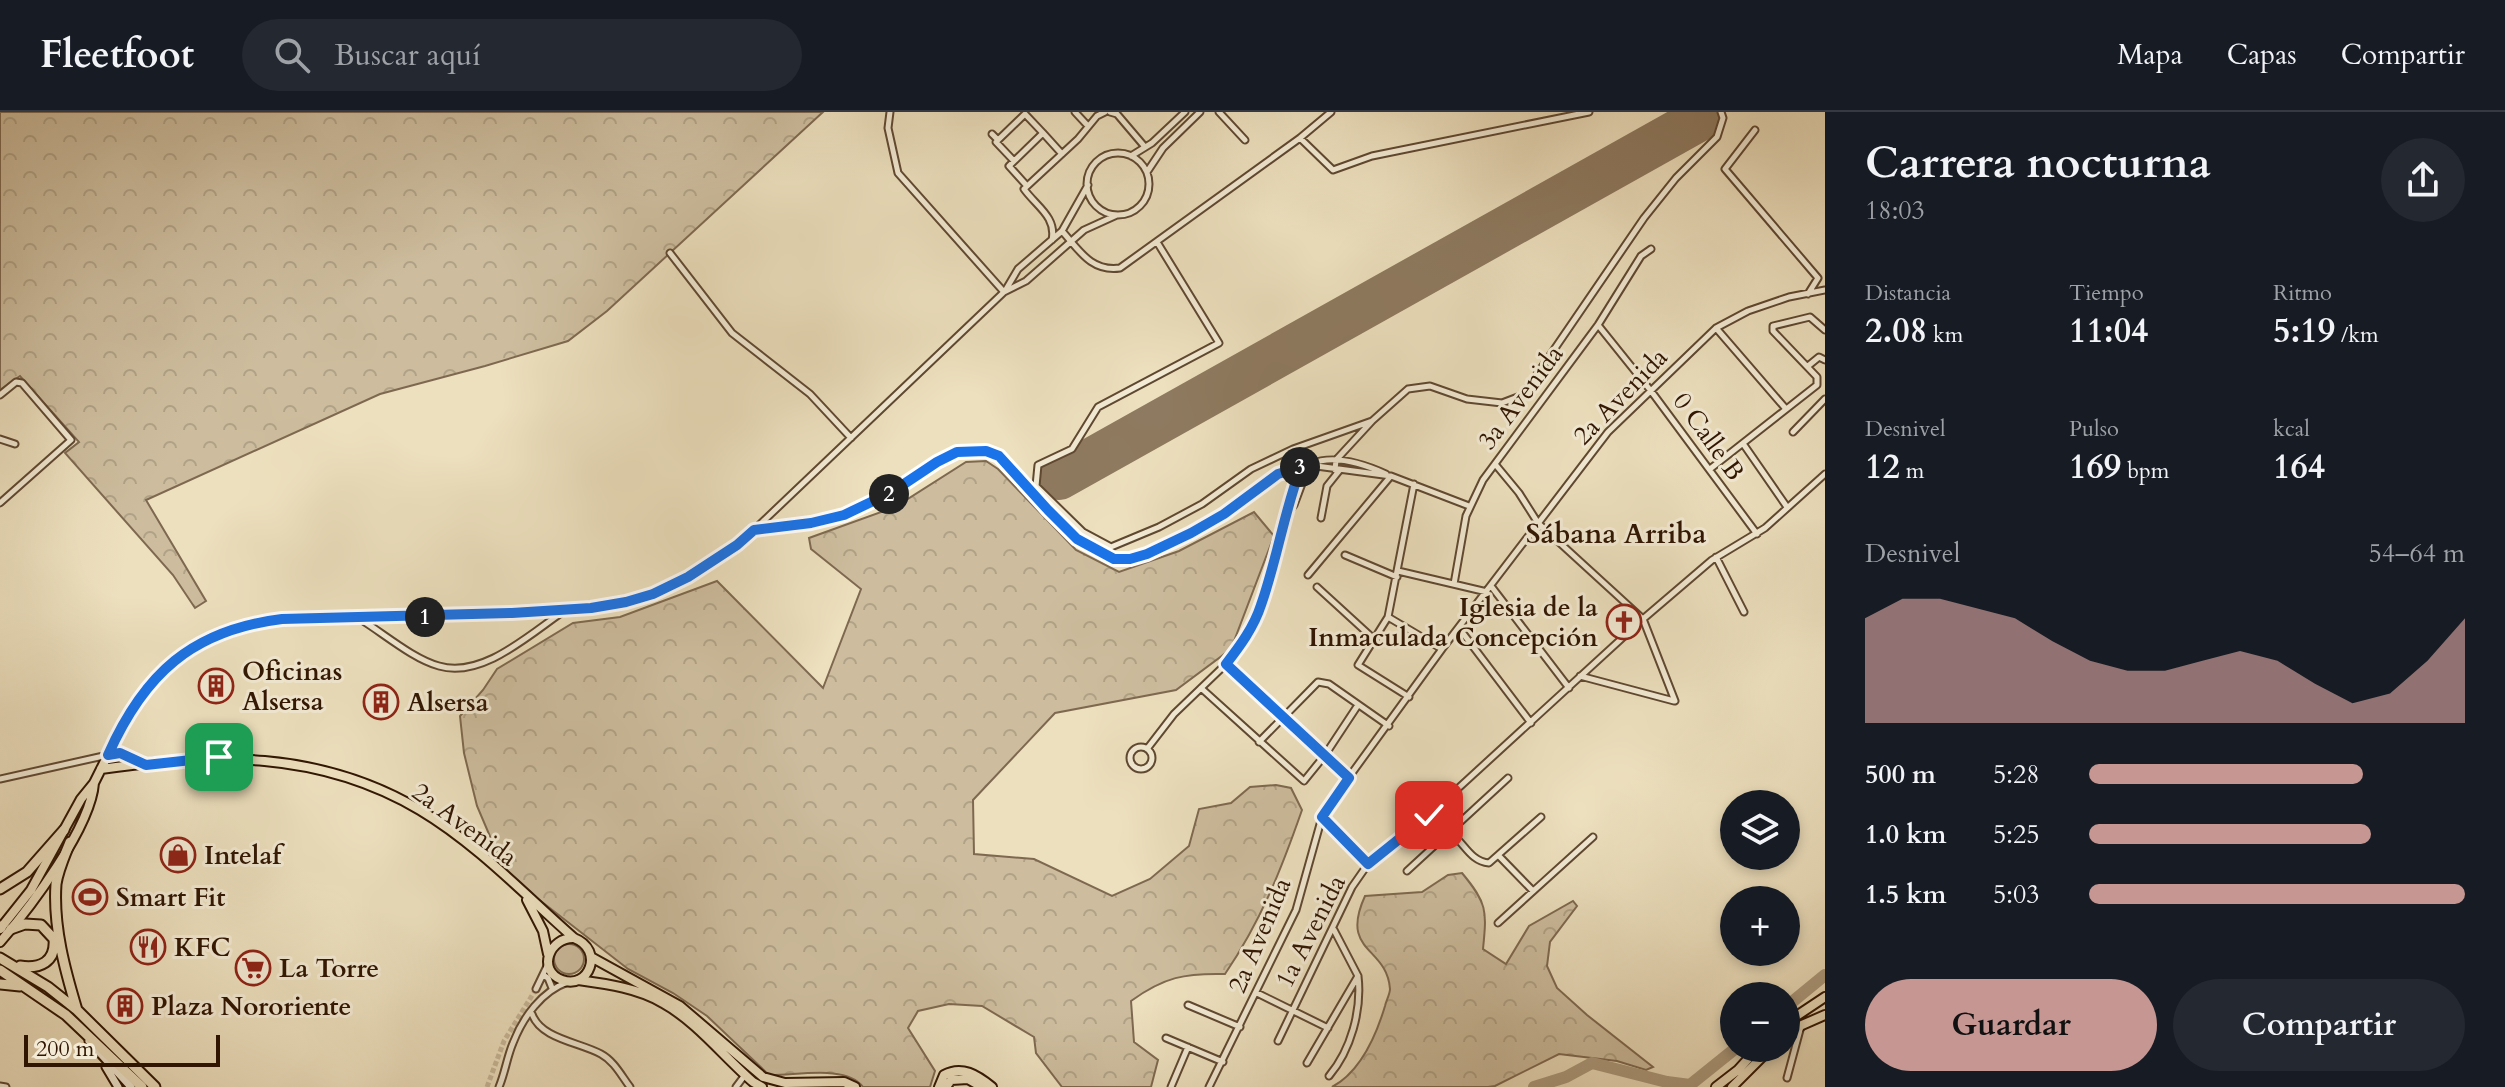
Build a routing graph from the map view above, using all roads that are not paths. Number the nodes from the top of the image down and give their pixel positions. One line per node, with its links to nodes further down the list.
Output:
1 (890, 112): 32 (street)
2 (1075, 112): 10 (street)
3 (1105, 112): 10 (street); 17 (street)
4 (1185, 112): 17 (street)
5 (1200, 112): 21 (street)
6 (1219, 112): 16 (street)
7 (1331, 112): 14 (street)
8 (1589, 112): 14 (street)
9 (1721, 112): 43 (street)
10 (1088, 126): 18 (street)
11 (1755, 130): 33 (street)
12 (1043, 133): 15 (street); 18 (street); 20 (street)
13 (992, 134): 15 (street)
14 (1300, 138): 28 (street)
15 (998, 140): 20 (street)
16 (1245, 140)
17 (1145, 147): 19 (street)
18 (1062, 154): 23 (street)
19 (1131, 156): 21 (street); 22 (street)
20 (1014, 161): 23 (street)
21 (1147, 172): 24 (street)
22 (1088, 185): 24 (street); 25 (street)
23 (1027, 186): 26 (street)
24 (1117, 215): 27 (street)
25 (1062, 231): 26 (street); 27 (street)
26 (1052, 240): 32 (street)
27 (1071, 240): 28 (street); 32 (street)
28 (1157, 242): 43 (street)
29 (1651, 249): 34 (street, 3a Avenida)
30 (670, 253): 45 (street)
31 (1825, 290): 33 (street, 2a Avenida)
32 (1004, 292): 45 (street)
33 (1808, 294): 35 (street, 2a Avenida)
34 (1598, 325): 39 (street, 0 Calle B); 50 (street, 3a Avenida)
35 (1716, 328): 39 (street, 2a Avenida); 42 (street)
36 (1825, 330): 38 (street)
37 (1825, 360): 38 (street)
38 (1808, 366): 42 (street)
39 (1651, 391): 53 (street, 0 Calle B); 63 (street, 2a Avenida)
40 (0, 395): 58 (street)
41 (1825, 399): 44 (street)
42 (1786, 409): 48 (street)
43 (1372, 421): 49 (street)
44 (1793, 432)
45 (851, 438): 64 (street)
46 (0, 439): 47 (street)
47 (15, 444)
48 (1744, 445): 53 (street); 60 (street)
49 (1336, 460): 51 (street); 54 (street); 56 (street)
50 (1495, 464): 59 (street, 3a Avenida); 63 (street)
51 (1309, 465): 52 (street); 54 (street); 61 (street)
52 (1301, 467): 61 (street); 64 (street)
53 (1710, 469): 65 (street, 0 Calle B)
54 (1337, 470): 56 (street); 62 (street)
55 (1825, 474): 60 (street, 1a Avenida)
56 (1391, 476): 57 (street); 69 (street)
57 (1414, 484): 59 (street); 68 (street)
58 (0, 503)
59 (1469, 506): 70 (street, 3a Avenida)
60 (1787, 507): 65 (street, 1a Avenida)
61 (1284, 518): 82 (street)
62 (1321, 518)
63 (1538, 523): 71 (street, 2a Avenida); 78 (street)
64 (754, 530): 74 (street)
65 (1757, 534): 67 (street, 1a Avenida)
66 (1345, 555): 68 (street)
67 (1716, 557): 75 (street); 78 (street, 1a Avenida)
68 (1398, 574): 70 (street); 76 (street)
69 (1308, 575)
70 (1454, 584): 73 (street)
71 (1491, 586): 73 (street, 2a Avenida); 85 (street)
72 (1317, 587): 80 (street)
73 (1487, 592): 79 (street, 2a Avenida)
74 (565, 610): 77 (street); 77 (street)
75 (1744, 612)
76 (1388, 617): 80 (street); 81 (street)
77 (359, 618): 93 (street)
78 (1643, 619): 83 (street, 1a Avenida); 83 (street)
79 (1459, 628): 81 (street, 2a Avenida); 89 (street)
80 (1375, 640): 86 (street)
81 (1442, 649): 86 (street, 2a Avenida)
82 (1226, 664): 84 (street); 88 (street)
83 (1580, 676): 85 (street, 1a Avenida)
84 (1201, 688): 91 (street); 92 (street)
85 (1569, 688): 89 (street, 1a Avenida)
86 (1409, 697): 90 (street, 2a Avenida)
87 (1358, 705): 88 (street); 90 (street); 94 (street)
88 (1283, 717): 91 (street); 94 (street)
89 (1531, 723): 101 (street, 1a Avenida)
90 (1389, 726): 97 (street, 2a Avenida)
91 (1259, 742): 94 (street)
92 (1147, 749): 92 (street)
93 (108, 755): 95 (main road, 2a Avenida); 96 (main road); 99 (street)
94 (1325, 755): 97 (street)
95 (146, 765): 96 (main road, 2a Avenida); 114 (main road, 2a Avenida)
96 (101, 769): 100 (main road)
97 (1349, 778): 103 (street, 2a Avenida)
98 (1508, 778): 106 (street)
99 (0, 779)
100 (94, 783): 105 (main road); 108 (main road)
101 (1435, 810): 102 (street, 1a Avenida); 106 (street)
102 (1429, 815): 106 (street); 110 (street, 1a Avenida)
103 (1322, 817): 110 (street); 132 (street, 2a Avenida)
104 (1541, 817): 109 (street)
105 (64, 830): 112 (highway); 116 (main road)
106 (1451, 832): 109 (street); 111 (street)
107 (1593, 837): 113 (street)
108 (70, 842): 116 (main road); 135 (highway)
109 (1499, 856): 113 (street)
110 (1368, 864): 117 (street, 1a Avenida)
111 (1407, 871)
112 (0, 889)
113 (1533, 891): 115 (street)
114 (523, 893): 118 (main road, 2a Avenida); 122 (main road, 2a Avenida)
115 (1498, 923)
116 (3, 928): 119 (main road); 123 (highway)
117 (1333, 928): 126 (street); 136 (street, 1a Avenida)
118 (574, 938): 120 (main road); 122 (main road)
119 (0, 942)
120 (591, 957): 127 (main road); 169 (main road)
121 (0, 958): 123 (highway)
122 (548, 960): 125 (street); 127 (main road)
123 (10, 964): 135 (highway)
124 (0, 970): 129 (highway)
125 (543, 975): 130 (street); 131 (street)
126 (1358, 976): 143 (street); 154 (street)
127 (573, 981): 130 (street); 153 (main road)
128 (0, 984): 129 (highway)
129 (28, 987): 141 (highway)
130 (552, 988): 137 (street)
131 (536, 989)
132 (1257, 993): 136 (street); 142 (street, 2a Avenida)
133 (1825, 997): 138 (main road)
134 (1188, 1005): 142 (street)
135 (77, 1010): 161 (highway)
136 (1292, 1010): 143 (street); 145 (street, 1a Avenida)
137 (531, 1012): 152 (street); 164 (street)
138 (1800, 1014)
139 (1825, 1015): 140 (main road)
140 (1802, 1025): 155 (street)
141 (78, 1026): 147 (main road); 160 (highway)
142 (1240, 1027): 148 (street, 2a Avenida)
143 (1328, 1028): 151 (street)
144 (1166, 1038): 146 (street)
145 (1278, 1041)
146 (1188, 1047): 148 (street); 174 (street)
147 (99, 1055): 158 (main road); 159 (main road)
148 (1223, 1062): 175 (street, 2a Avenida)
149 (1745, 1062): 176 (main road)
150 (1757, 1062): 177 (main road)
151 (1307, 1063)
152 (505, 1072): 162 (street); 163 (street)
153 (745, 1075): 165 (street); 166 (main road)
154 (1329, 1076)
155 (1787, 1078)
156 (0, 1086): 157 (street)
157 (6, 1087)
158 (118, 1087)
159 (131, 1087)
160 (142, 1087)
161 (155, 1087)
162 (499, 1087)
163 (507, 1087)
164 (630, 1087)
165 (736, 1087)
166 (762, 1087)
167 (834, 1087): 168 (main road)
168 (846, 1087)
169 (855, 1087)
170 (939, 1087): 173 (main road)
171 (946, 1087): 172 (main road)
172 (982, 1087)
173 (992, 1087)
174 (1171, 1087)
175 (1209, 1087)
176 (1716, 1087)
177 (1732, 1087)

